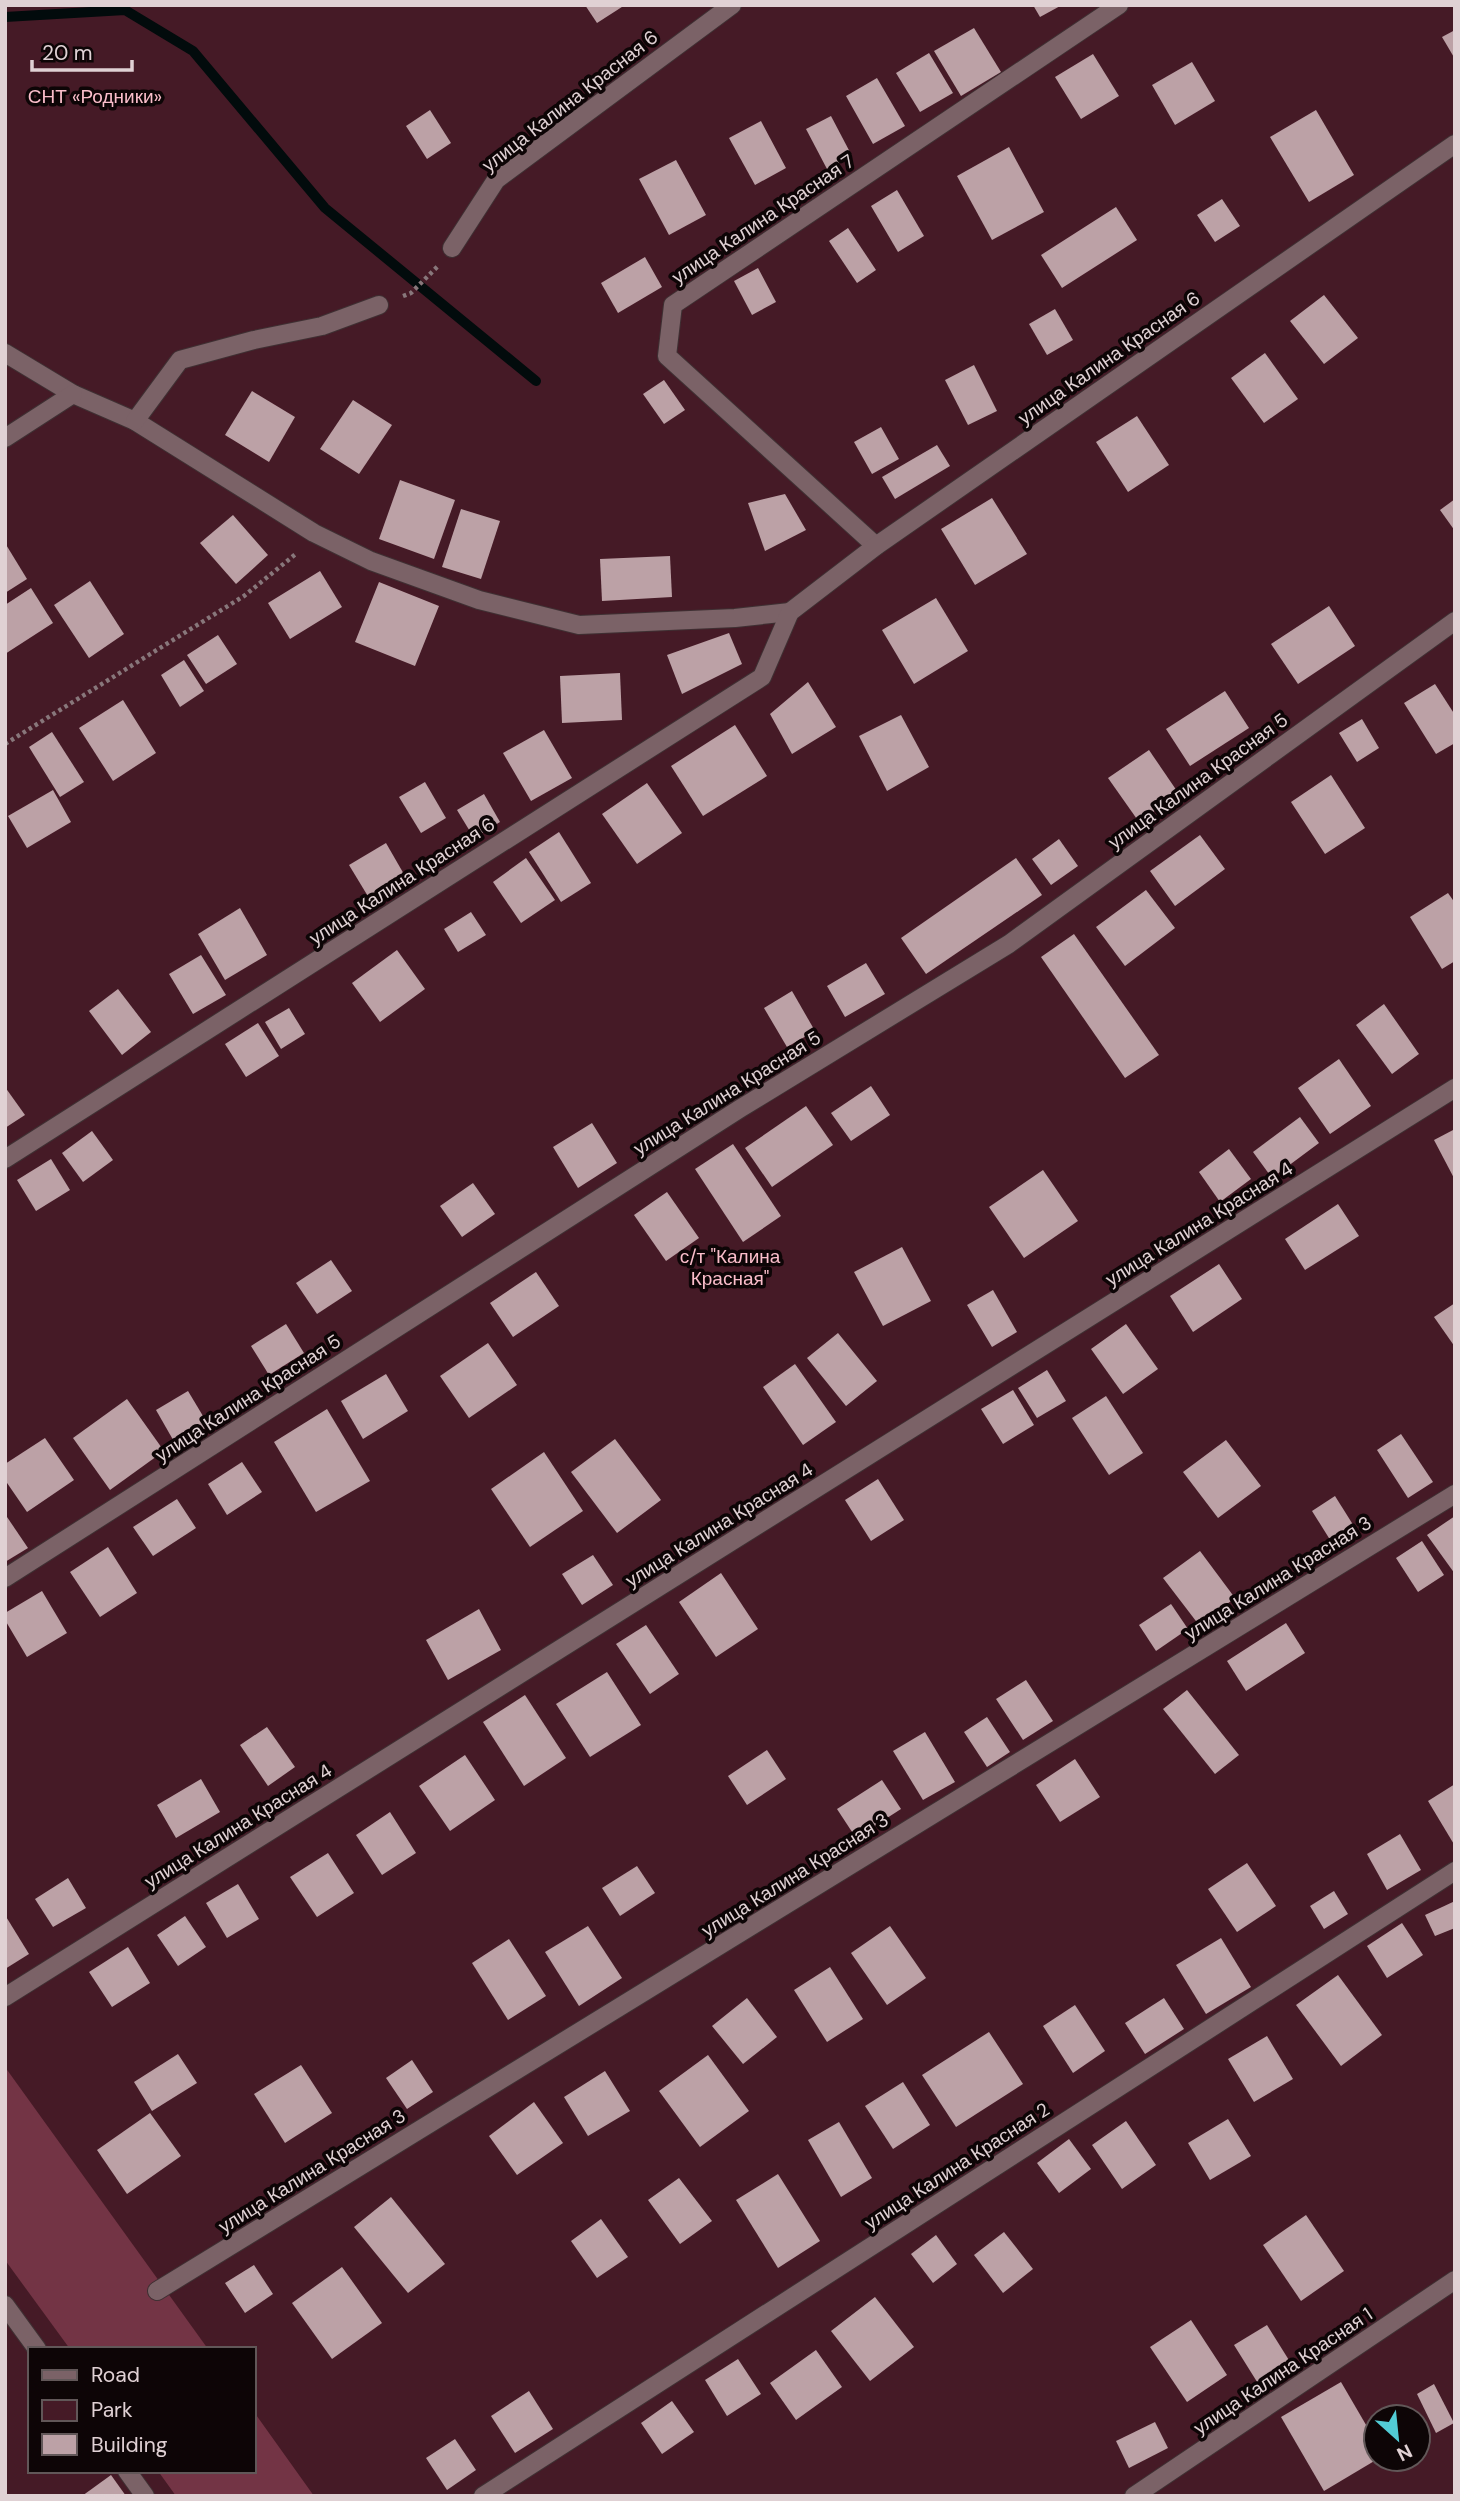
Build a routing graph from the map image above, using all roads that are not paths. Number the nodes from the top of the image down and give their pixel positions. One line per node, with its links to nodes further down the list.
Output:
1 (732, 5): 4 (street, улица Калина Красная 6)
2 (1119, 5): 10 (street, улица Калина Красная 7)
3 (1455, 144): 10 (street, улица Калина Красная 6)
4 (452, 248)
5 (379, 305): 8 (street)
6 (5, 353): 7 (street)
7 (73, 394): 8 (street); 9 (street)
8 (135, 421): 11 (street)
9 (5, 438)
10 (876, 546): 11 (street, улица Калина Красная 6)
11 (790, 612): 14 (street, улица Калина Красная 6)
12 (1455, 621): 16 (street, улица Калина Красная 5)
13 (1455, 1088): 18 (street, улица Калина Красная 4)
14 (5, 1159)
15 (1455, 1494): 20 (street, улица Калина Красная 3)
16 (5, 1578)
17 (1455, 1871): 25 (street, улица Калина Красная 2)
18 (5, 1997)
19 (1455, 2280): 26 (street, улица Калина Красная 1)
20 (157, 2291)
21 (5, 2305): 22 (street)
22 (36, 2347)
23 (128, 2473): 24 (street)
24 (145, 2496)
25 (483, 2496)
26 (1134, 2496)

